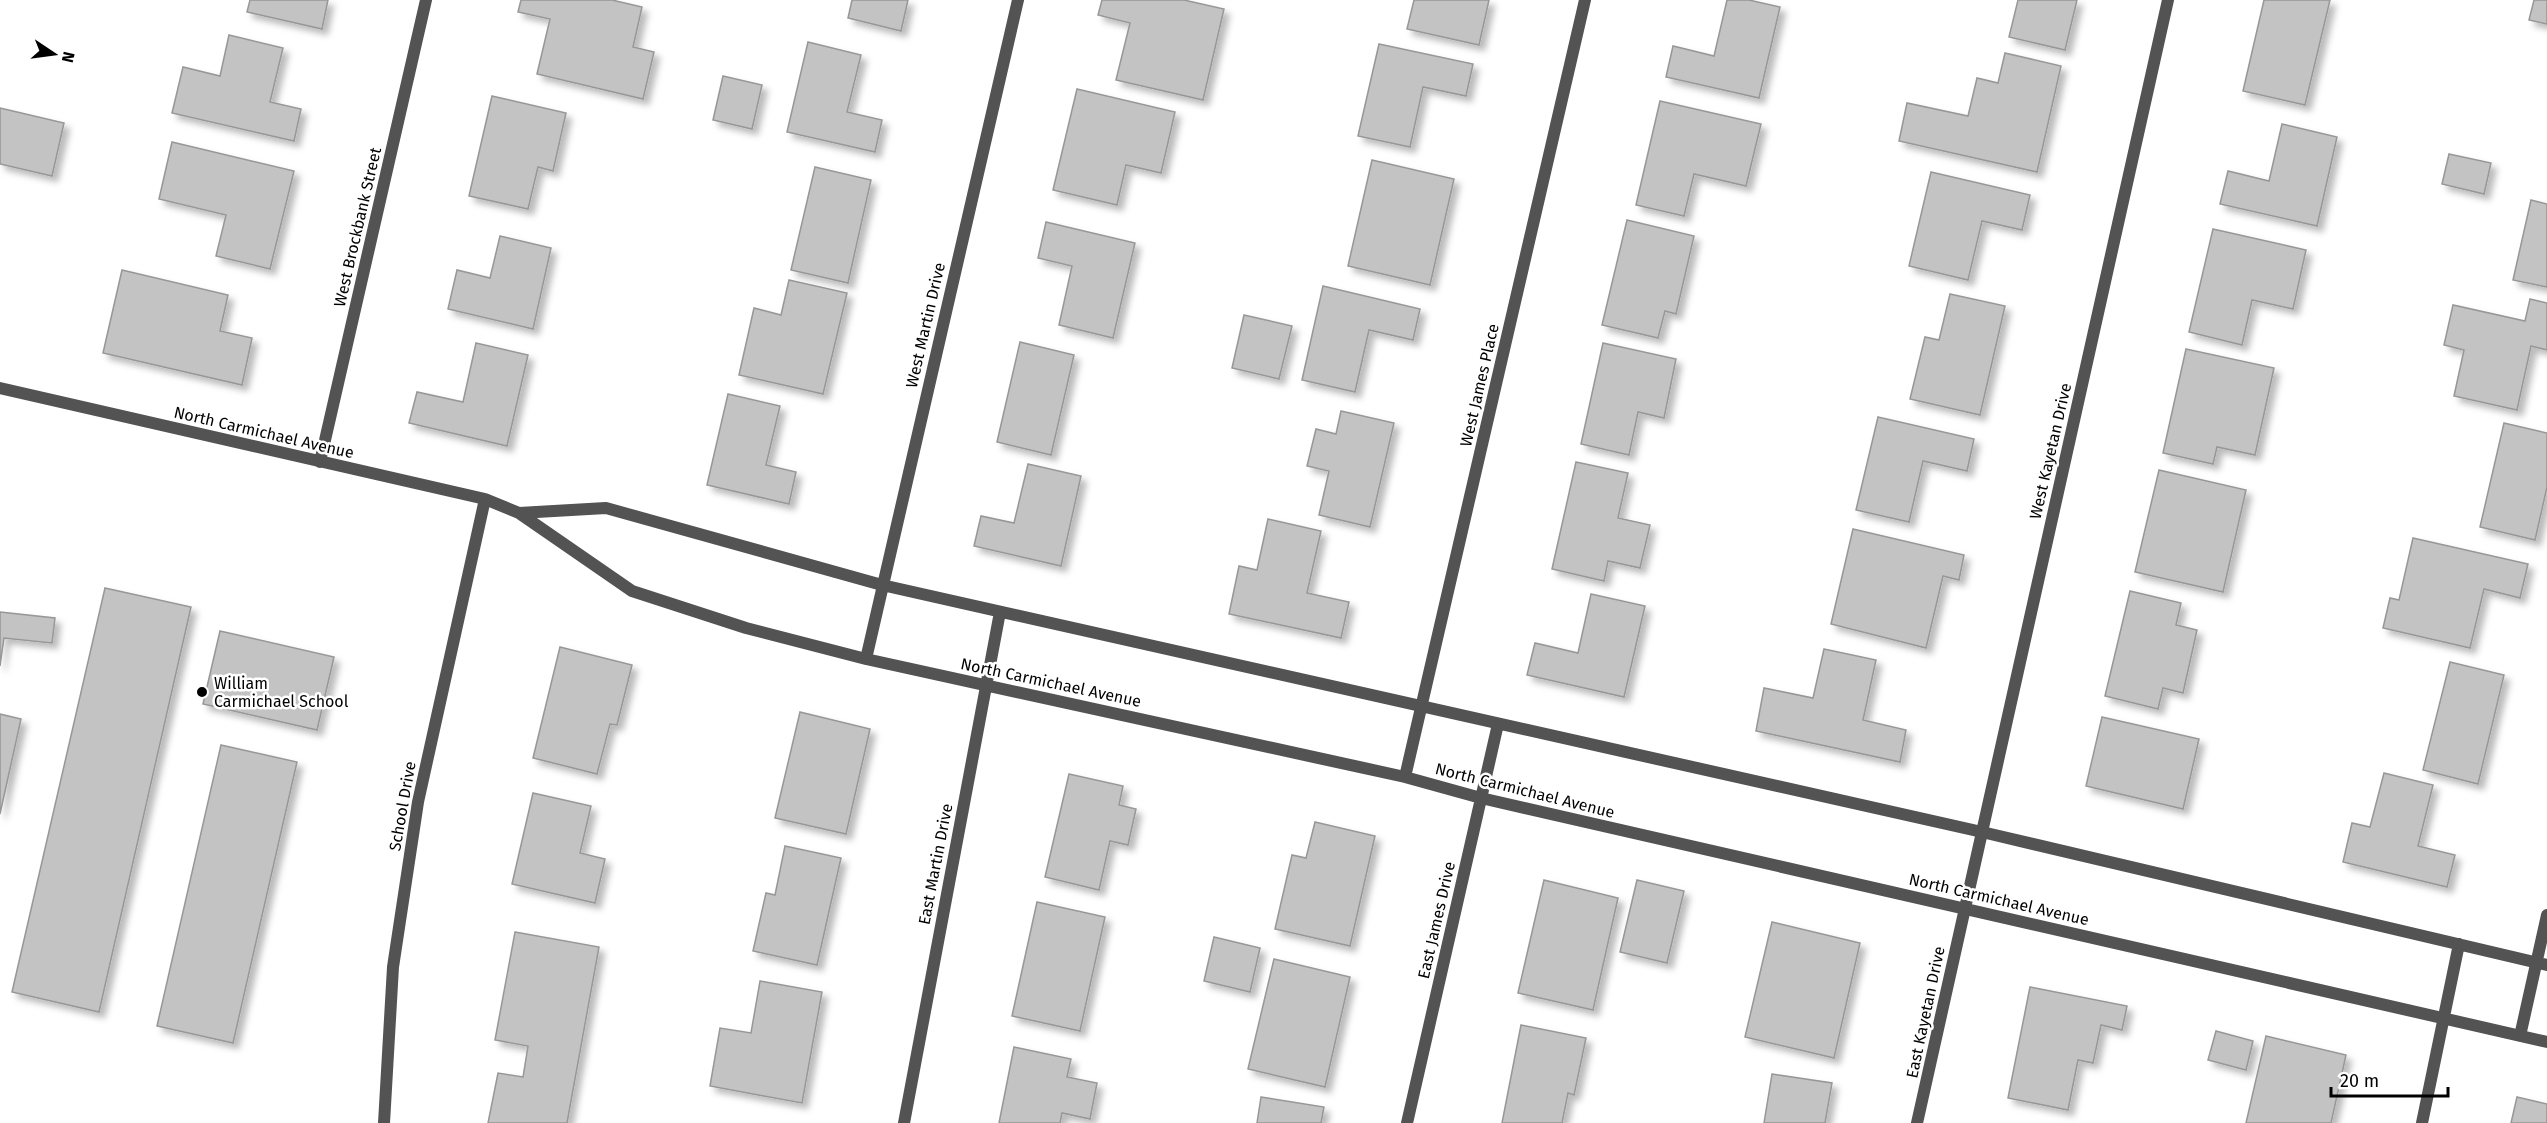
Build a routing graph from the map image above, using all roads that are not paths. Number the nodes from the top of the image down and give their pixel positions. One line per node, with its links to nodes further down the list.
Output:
1 (426, 0): 6 (street, West Brockbank Street)
2 (1018, 0): 9 (street, West Martin Drive)
3 (1585, 0): 13 (street, West James Place)
4 (2168, 0): 17 (street, West Kayetan Drive)
5 (0, 388): 6 (street, North Carmichael Avenue)
6 (320, 462): 7 (street, North Carmichael Avenue)
7 (485, 499): 8 (street, North Carmichael Avenue); 25 (street, School Drive)
8 (519, 513): 9 (street, North Carmichael Avenue); 11 (street, North Carmichael Avenue)
9 (882, 585): 10 (street, North Carmichael Avenue); 11 (street, West Martin Drive)
10 (1000, 612): 12 (street, East Martin Drive); 13 (street, North Carmichael Avenue)
11 (866, 659): 12 (street, North Carmichael Avenue)
12 (985, 685): 15 (street, North Carmichael Avenue); 26 (street, East Martin Drive)
13 (1421, 707): 14 (street, North Carmichael Avenue); 15 (street, West James Place)
14 (1497, 724): 16 (street, East James Drive); 17 (street, North Carmichael Avenue)
15 (1405, 777): 16 (street, North Carmichael Avenue)
16 (1481, 798): 18 (street, North Carmichael Avenue); 27 (street, East James Drive)
17 (1982, 832): 18 (street, West Kayetan Drive); 20 (street, North Carmichael Avenue)
18 (1964, 908): 22 (street, North Carmichael Avenue); 28 (street, East Kayetan Drive)
19 (2547, 915): 21 (street)
20 (2459, 944): 21 (street, North Carmichael Avenue); 22 (street)
21 (2542, 963): 23 (street)
22 (2443, 1020): 23 (street, North Carmichael Avenue); 29 (street)
23 (2520, 1036): 24 (street, North Carmichael Avenue)
24 (2547, 1042)
25 (384, 1123)
26 (904, 1123)
27 (1407, 1123)
28 (1917, 1123)
29 (2422, 1123)

